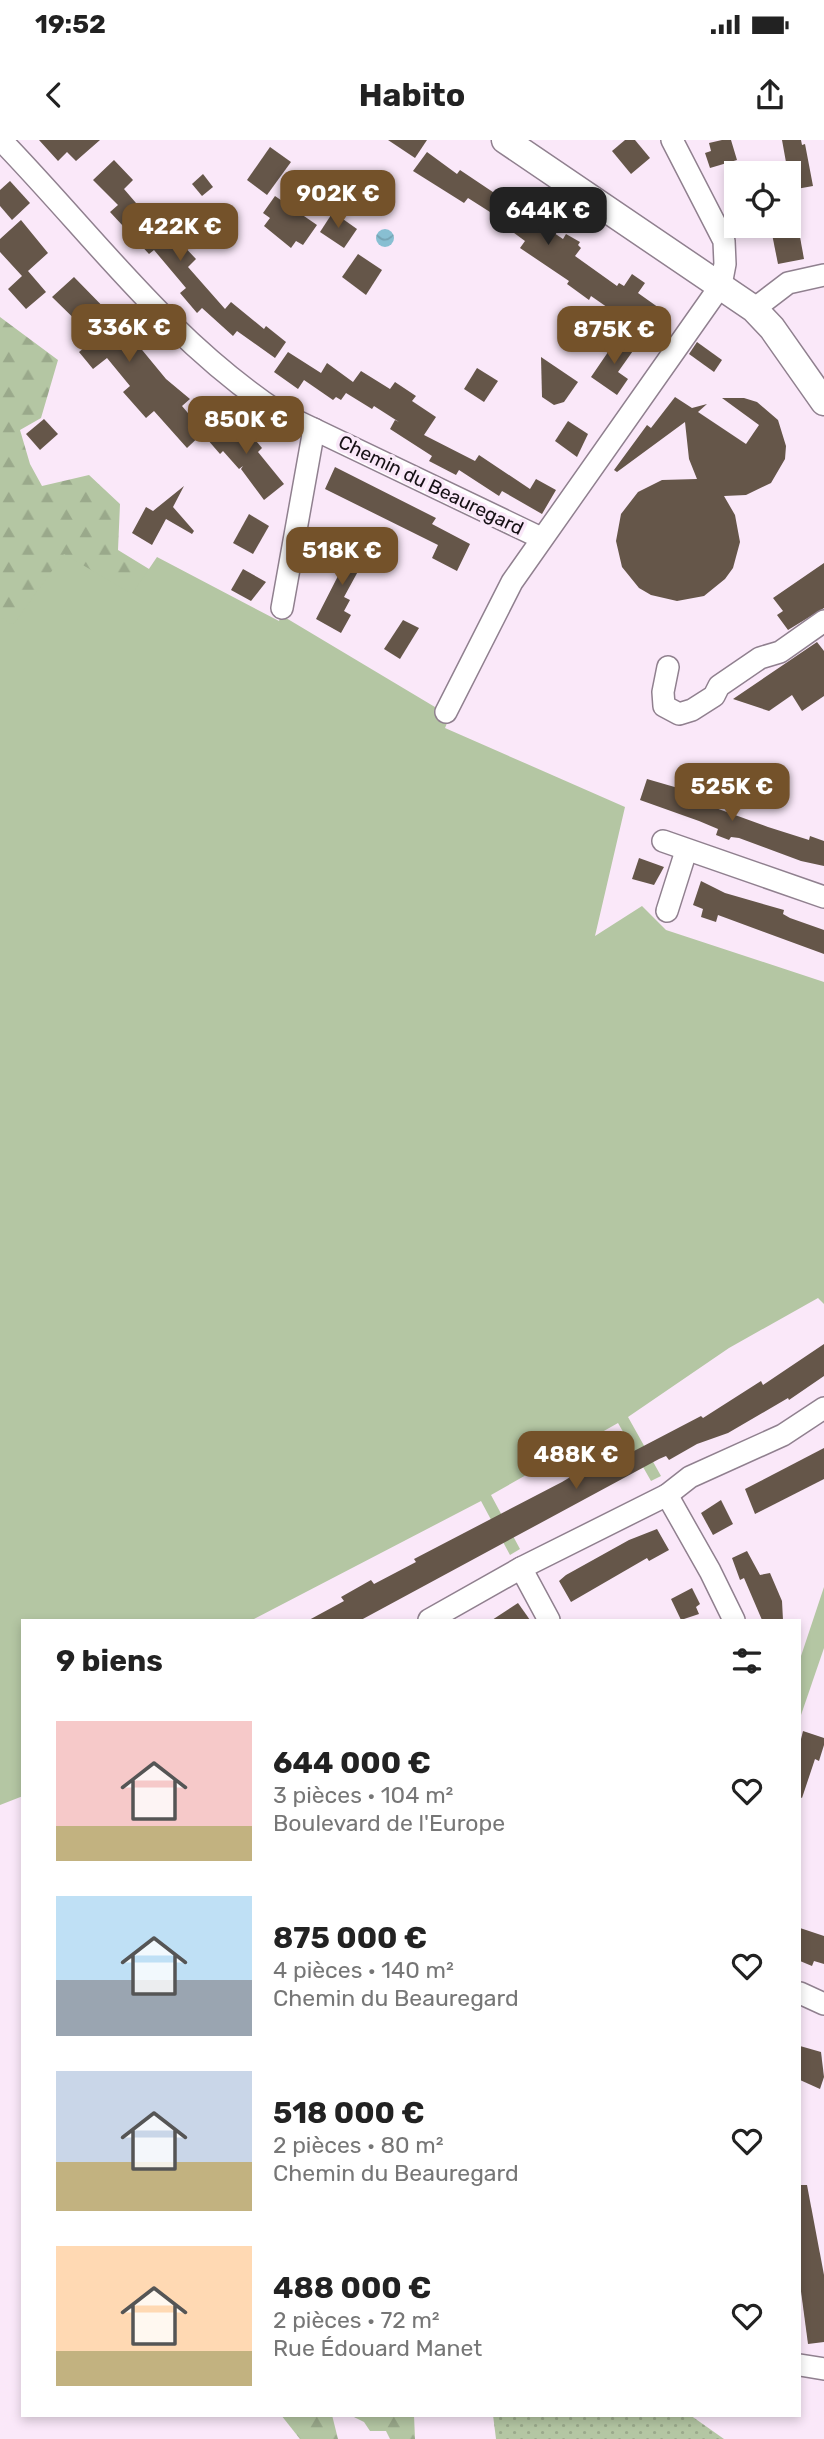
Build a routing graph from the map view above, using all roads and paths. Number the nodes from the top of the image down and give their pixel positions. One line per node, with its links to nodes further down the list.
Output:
1 (1, 140): 8 (street, Chemin du Beauregard)
2 (505, 140): 5 (main road)
3 (672, 140): 5 (street)
4 (824, 275): 6 (street)
5 (721, 285): 6 (main road); 9 (street, Chemin du Beauregard)
6 (754, 309): 7 (main road)
7 (824, 402)
8 (314, 429): 9 (street, Chemin du Beauregard); 10 (street)
9 (541, 538): 13 (street)
10 (282, 608)
11 (824, 621): 12 (street)
12 (668, 667)
13 (446, 712)
14 (663, 841): 15 (street)
15 (686, 851): 16 (street); 17 (street)
16 (824, 897)
17 (667, 911)
18 (824, 1408): 19 (street)
19 (667, 1495): 20 (street); 23 (street)
20 (521, 1568): 21 (street); 22 (street)
21 (431, 1619)
22 (548, 1619)
23 (734, 1619)
24 (801, 1993): 25 (street)
25 (824, 2004)
26 (801, 2365): 27 (street)
27 (824, 2368)

